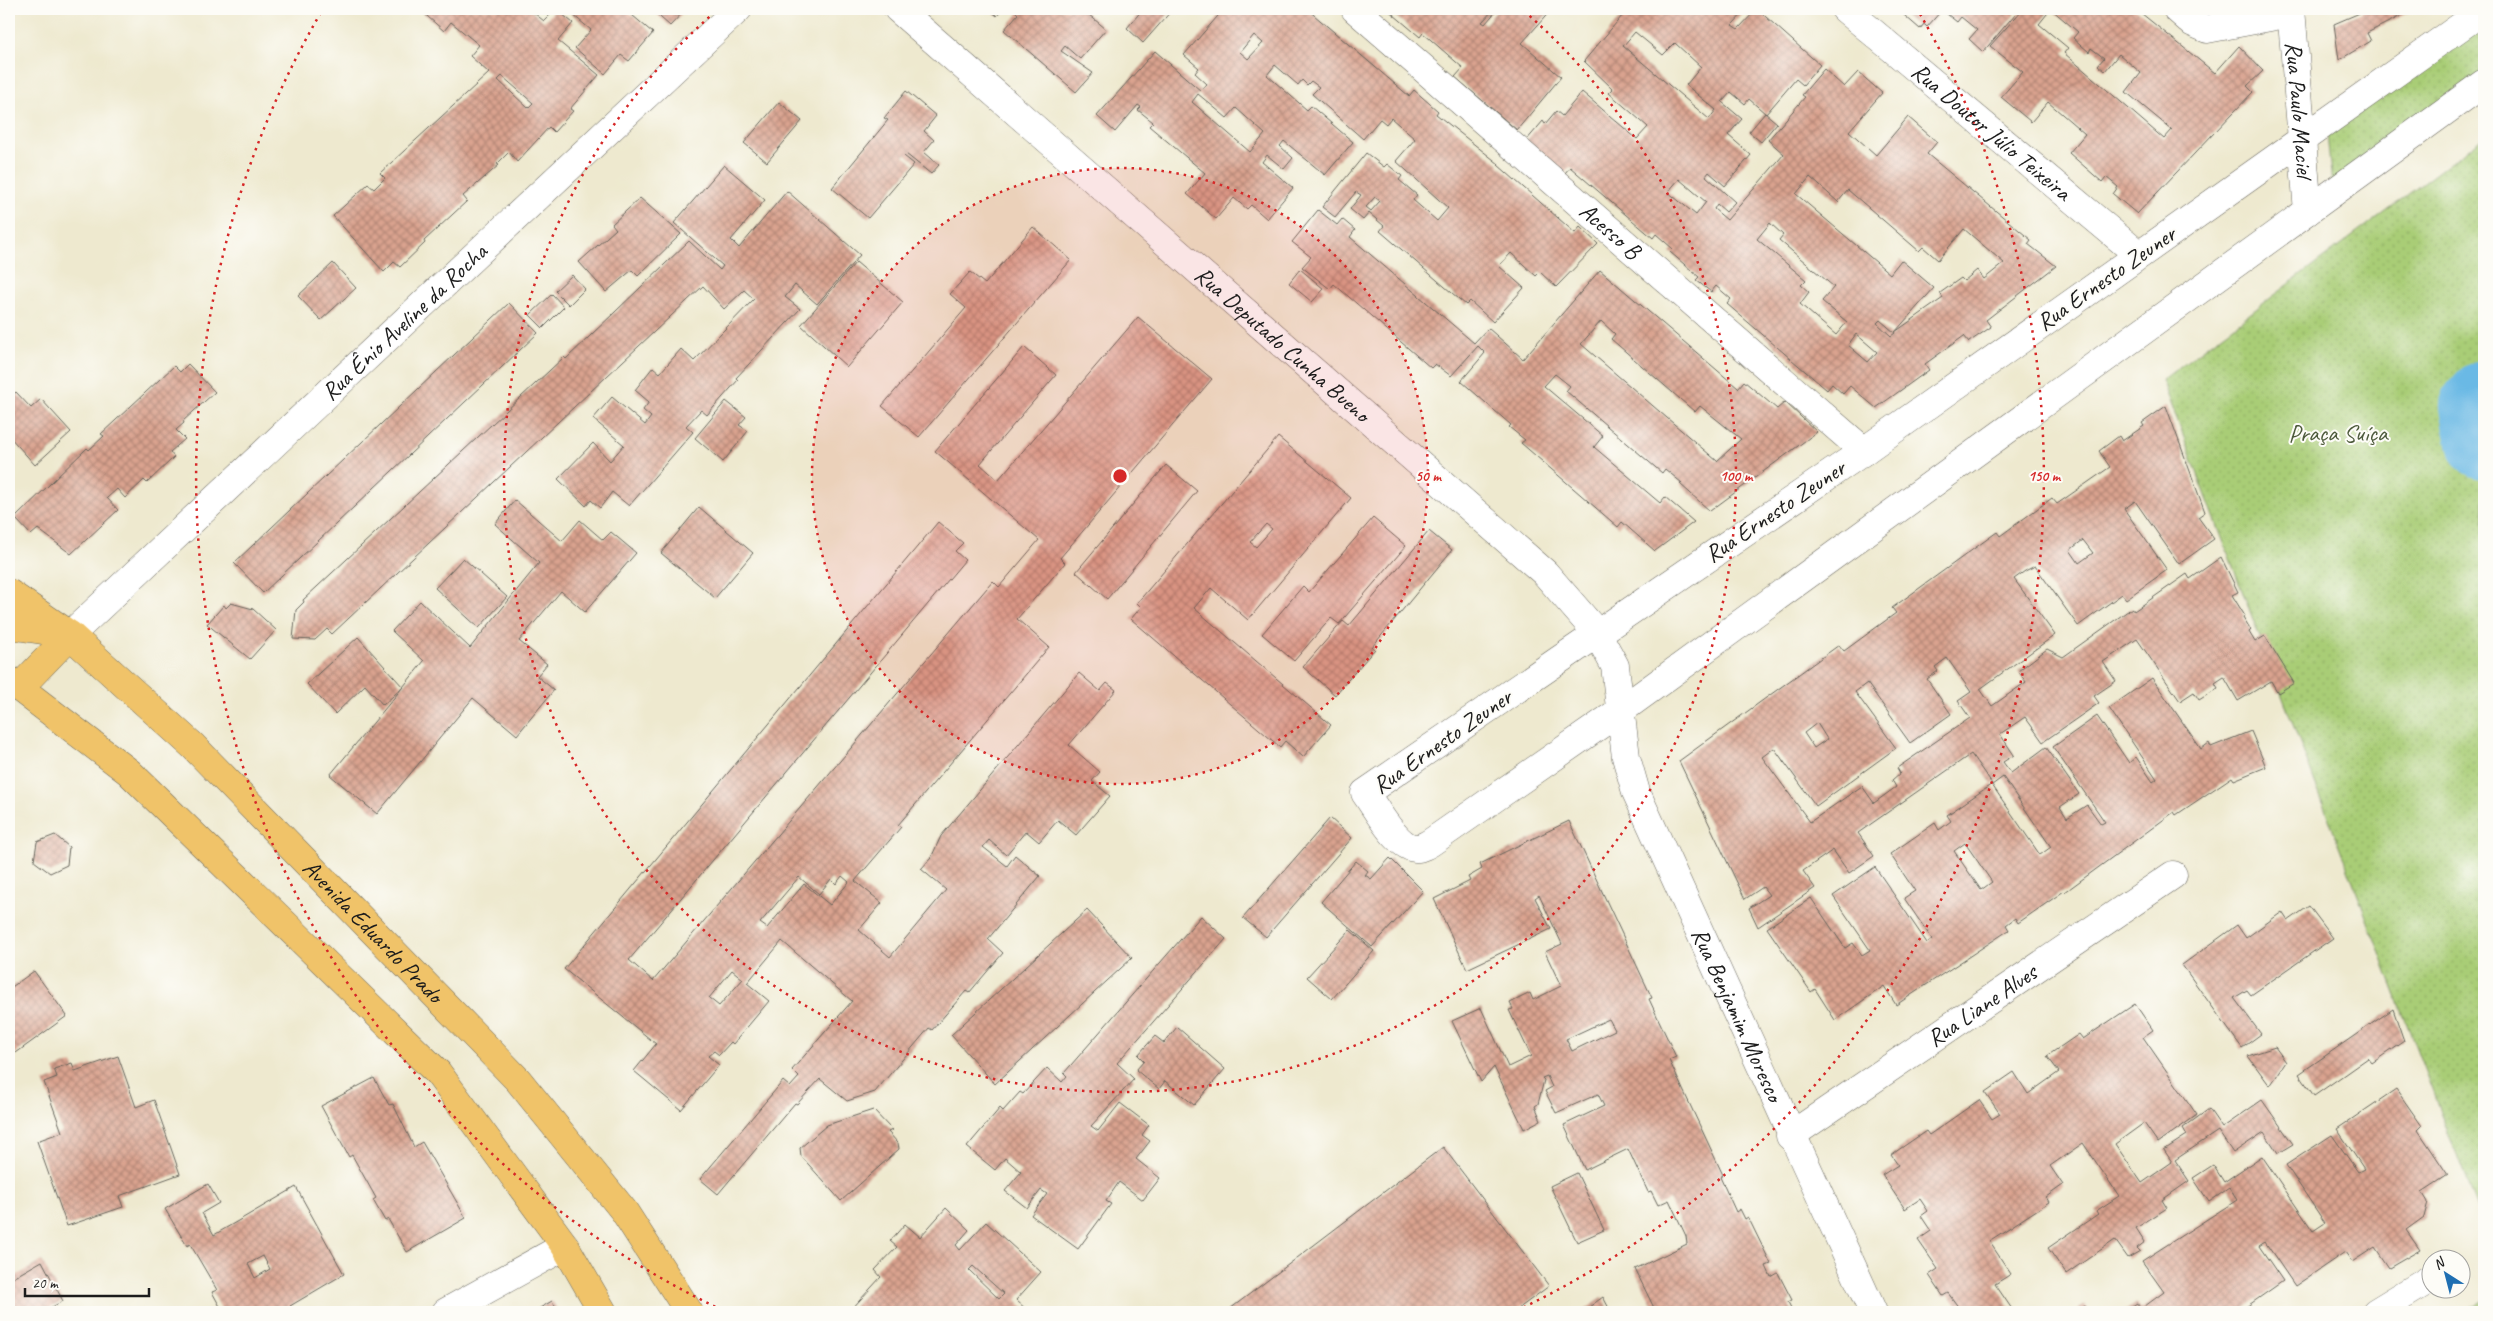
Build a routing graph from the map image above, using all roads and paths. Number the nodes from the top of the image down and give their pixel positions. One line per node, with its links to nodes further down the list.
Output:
1 (738, 9): 16 (street, Rua Ênio Aveline da Rocha)
2 (898, 9): 15 (street, Rua Deputado Cunha Bueno)
3 (1355, 9): 12 (street, Acesso B)
4 (1845, 9): 11 (street, Rua Doutor Júlio Teixeira)
5 (2177, 9): 7 (street)
6 (2484, 10): 9 (street, Rua Ernesto Zeuner)
7 (2291, 11): 9 (street, Rua Paulo Maciel)
8 (2484, 83): 10 (street, Rua Ernesto Zeuner)
9 (2302, 139): 10 (street, Rua Paulo Maciel); 11 (street, Rua Ernesto Zeuner)
10 (2308, 211): 18 (street, Rua Ernesto Zeuner)
11 (2138, 255): 12 (street, Rua Ernesto Zeuner)
12 (1864, 451): 15 (street, Rua Ernesto Zeuner)
13 (9, 593): 16 (main road, Avenida Eduardo Prado)
14 (9, 626): 16 (main road)
15 (1597, 632): 18 (street, Rua Deputado Cunha Bueno); 18 (street, Rua Ernesto Zeuner)
16 (70, 635): 17 (main road); 25 (main road, Avenida Eduardo Prado)
17 (14, 684): 21 (main road)
18 (1620, 711): 20 (street, Rua Benjamim Moresco)
19 (2173, 875): 20 (street, Rua Liane Alves)
20 (1790, 1136): 26 (street, Rua Benjamim Moresco)
21 (565, 1246): 23 (street); 24 (main road)
22 (2420, 1285): 27 (street)
23 (446, 1312)
24 (603, 1312)
25 (689, 1312)
26 (1872, 1312)
27 (2376, 1312)

